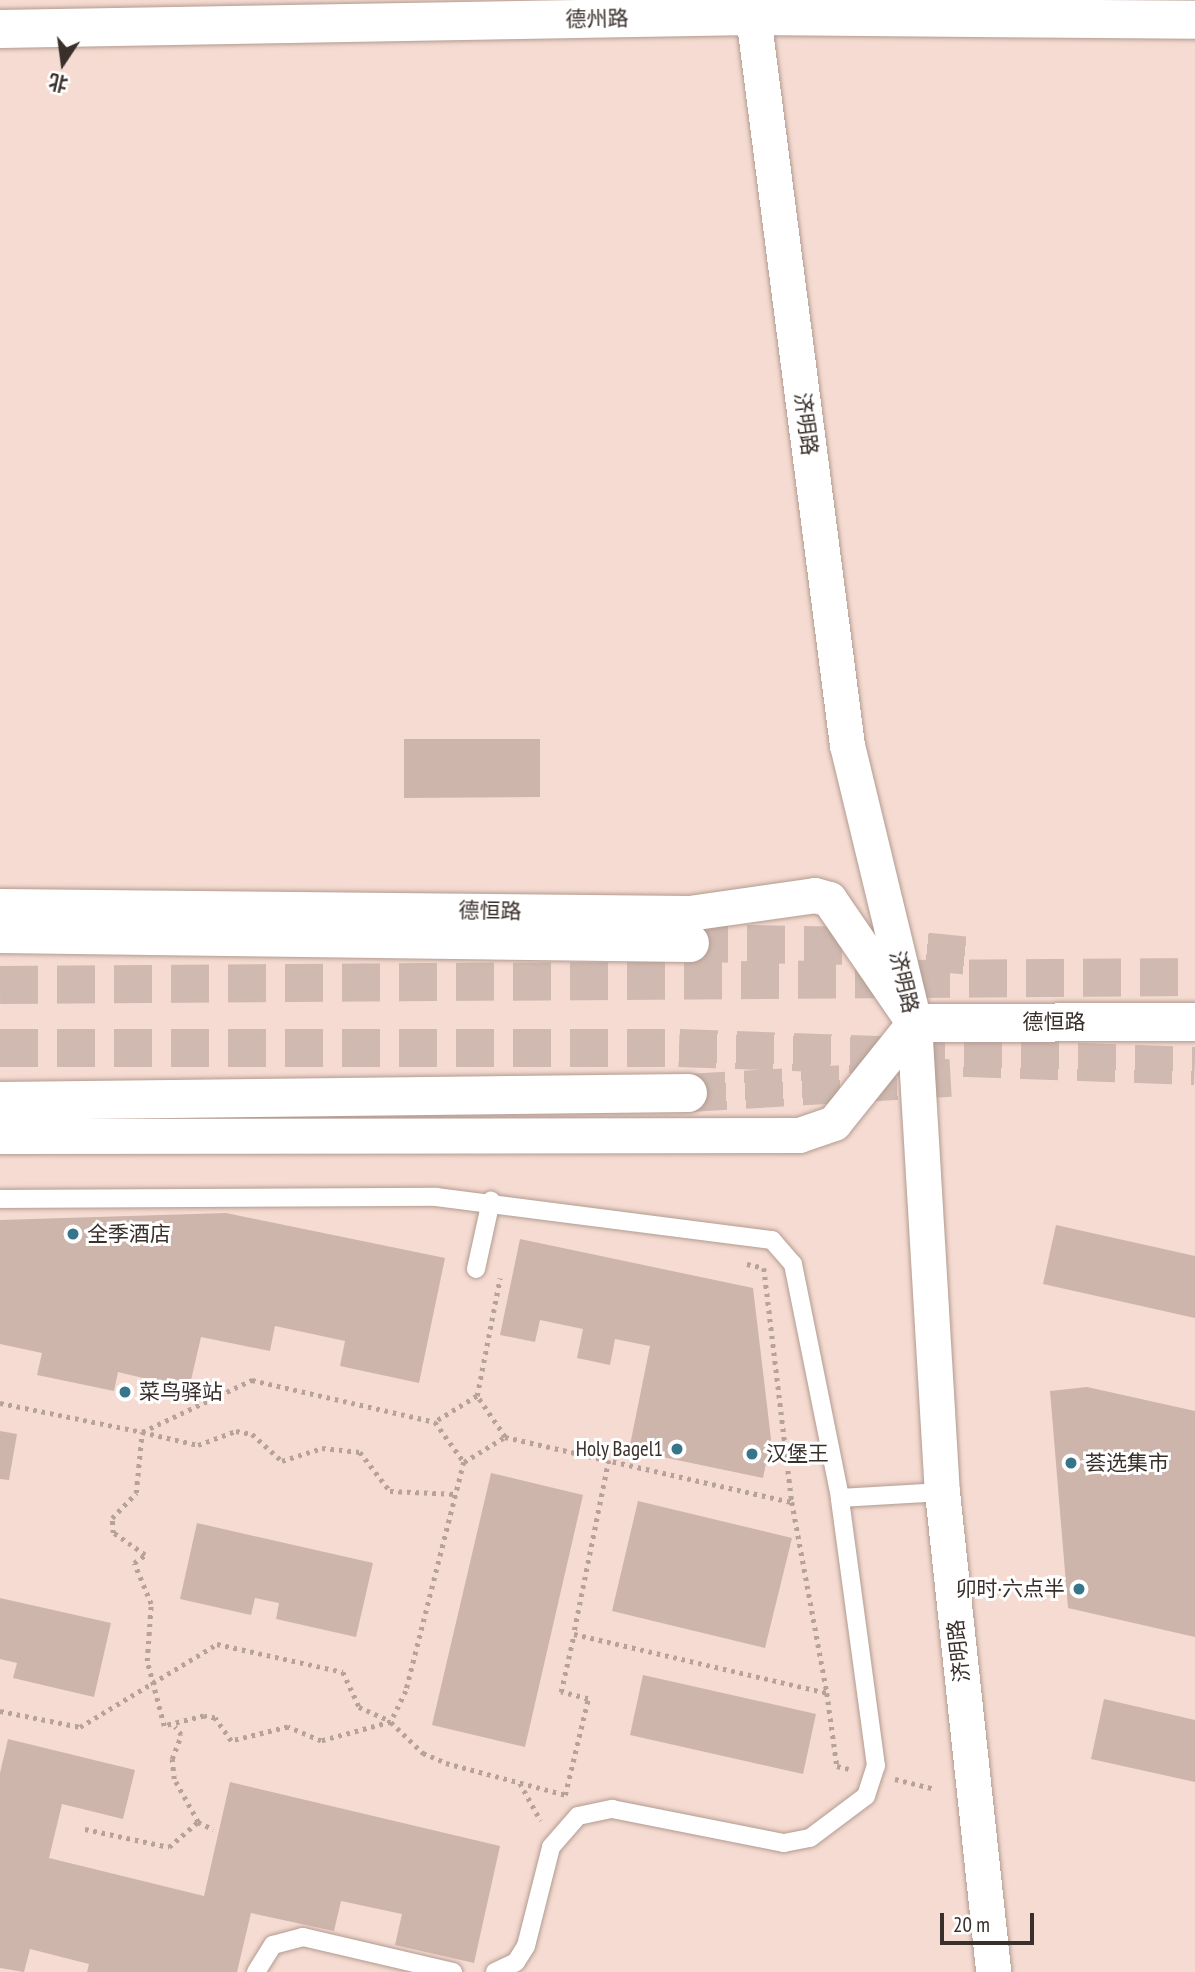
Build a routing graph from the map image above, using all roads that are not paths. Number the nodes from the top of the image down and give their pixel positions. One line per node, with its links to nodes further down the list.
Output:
1 (752, 8): 2 (main road, 德州路); 3 (main road, 德州路); 8 (street, 济明路)
2 (1195, 20)
3 (0, 29)
4 (0, 906): 8 (street, 德恒路)
5 (0, 934): 6 (main road)
6 (690, 943)
7 (1195, 1022): 8 (main road, 德恒路)
8 (914, 1023): 11 (street); 15 (street, 济明路)
9 (688, 1093): 10 (main road)
10 (0, 1101)
11 (0, 1136)
12 (0, 1199): 13 (lane)
13 (491, 1201): 14 (lane); 16 (lane)
14 (476, 1269)
15 (942, 1492): 16 (lane); 20 (street, 济明路)
16 (840, 1498): 19 (lane)
17 (256, 1972): 18 (lane)
18 (453, 1972)
19 (495, 1972)
20 (993, 1972)

